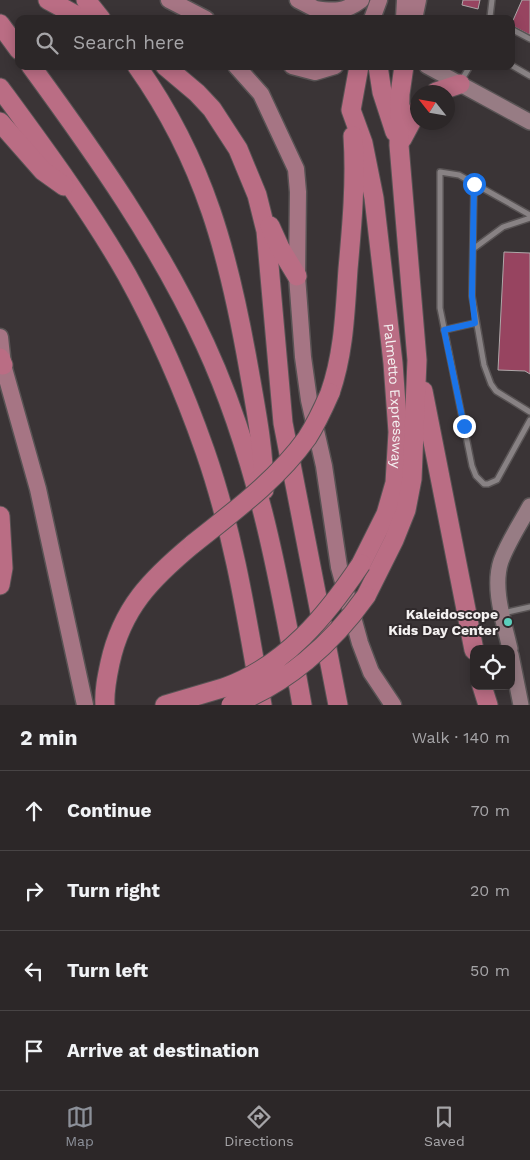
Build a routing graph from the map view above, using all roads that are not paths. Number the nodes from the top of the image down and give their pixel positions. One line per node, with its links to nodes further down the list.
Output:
1 (48, 0): 11 (highway)
2 (86, 0): 12 (highway)
3 (167, 0): 13 (main road); 14 (main road)
4 (298, 0): 10 (main road)
5 (360, 0): 10 (main road)
6 (379, 0): 16 (main road)
7 (405, 0): 17 (main road)
8 (418, 0): 18 (main road)
9 (492, 0): 19 (lane)
10 (315, 9): 15 (main road)
11 (76, 15)
12 (98, 15)
13 (184, 15)
14 (198, 15)
15 (326, 15)
16 (373, 15)
17 (404, 15)
18 (415, 15)
19 (490, 15)
20 (0, 24): 23 (highway)
21 (515, 31): 22 (lane)
22 (530, 39)
23 (15, 45)
24 (515, 67): 36 (lane)
25 (34, 70): 59 (highway)
26 (140, 70): 59 (highway)
27 (170, 70): 47 (highway)
28 (240, 70): 50 (main road)
29 (307, 70): 30 (main road)
30 (322, 70)
31 (358, 70): 40 (highway, Palmetto Expressway)
32 (379, 70): 44 (highway)
33 (403, 70): 44 (highway, Palmetto Expressway)
34 (434, 70): 37 (street)
35 (468, 70): 37 (lane)
36 (530, 76)
37 (460, 84): 38 (highway); 42 (street)
38 (455, 86)
39 (0, 88): 46 (highway)
40 (351, 110): 69 (highway, Palmetto Expressway, bridge); 71 (highway, bridge)
41 (0, 122): 46 (highway)
42 (530, 122)
43 (410, 124): 44 (highway)
44 (399, 145): 54 (highway, Palmetto Expressway)
45 (474, 184): 48 (lane); 49 (lane); 52 (lane)
46 (76, 195): 73 (highway)
47 (256, 195): 50 (highway); 75 (highway)
48 (530, 217): 49 (lane)
49 (472, 249): 51 (lane)
50 (298, 276): 76 (main road)
51 (475, 323): 52 (lane); 56 (lane)
52 (444, 330): 57 (lane)
53 (0, 337): 55 (main road)
54 (417, 360): 64 (highway); 69 (highway, Palmetto Expressway, bridge)
55 (2, 362): 70 (main road)
56 (530, 412)
57 (530, 420)
58 (530, 506): 63 (street)
59 (264, 511): 74 (highway)
60 (0, 516): 61 (highway)
61 (0, 584)
62 (530, 607): 63 (lane)
63 (502, 613): 65 (street)
64 (473, 645)
65 (509, 645)
66 (515, 673): 79 (street)
67 (481, 690): 77 (main road)
68 (482, 690): 78 (highway)
69 (228, 696): 72 (highway, Palmetto Expressway)
70 (85, 705)
71 (105, 705)
72 (165, 705)
73 (262, 705)
74 (302, 705)
75 (338, 705)
76 (393, 705)
77 (481, 705)
78 (488, 705)
79 (522, 705)

